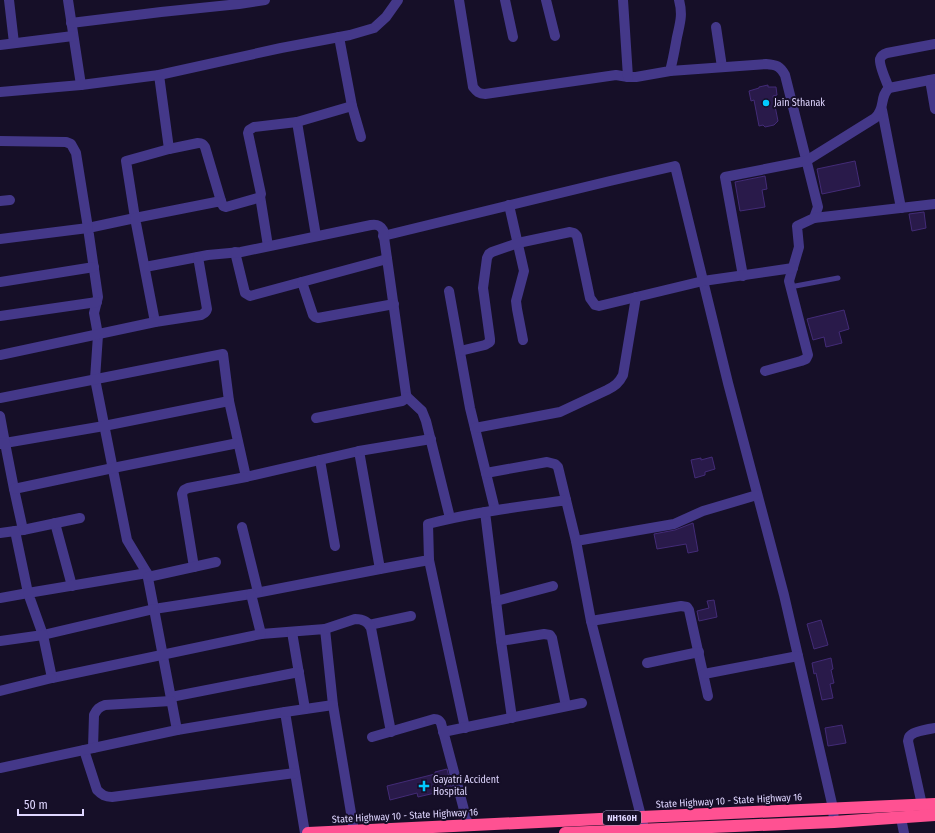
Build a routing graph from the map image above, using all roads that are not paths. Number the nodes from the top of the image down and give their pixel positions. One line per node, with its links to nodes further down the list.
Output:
1 (9, 0): 16 (street)
2 (68, 0): 10 (street)
3 (265, 0): 10 (street)
4 (398, 0): 14 (street)
5 (460, 0): 22 (street)
6 (505, 0): 15 (street)
7 (546, 0): 13 (street)
8 (623, 0): 22 (street)
9 (681, 1): 20 (street)
10 (71, 23): 12 (street)
11 (716, 27): 19 (street)
12 (73, 36): 16 (street); 24 (street)
13 (555, 36)
14 (339, 37): 21 (street); 27 (street)
15 (514, 37)
16 (14, 43): 18 (street)
17 (935, 44): 25 (street)
18 (0, 45)
19 (722, 67): 20 (street); 34 (street)
20 (670, 71): 22 (street)
21 (159, 75): 24 (street); 33 (street)
22 (628, 77)
23 (933, 80): 25 (street); 28 (street)
24 (81, 85): 26 (street)
25 (888, 88): 29 (street)
26 (0, 92)
27 (352, 106): 30 (street); 31 (street)
28 (935, 109)
29 (882, 110): 34 (street); 39 (street)
30 (297, 122): 35 (street); 43 (street)
31 (361, 137)
32 (0, 141): 42 (street)
33 (169, 149): 36 (street); 40 (street)
34 (806, 161): 41 (street); 54 (street)
35 (260, 196): 36 (street); 47 (street)
36 (221, 201): 40 (street)
37 (935, 204): 39 (street)
38 (509, 205): 44 (street); 46 (street); 56 (street)
39 (901, 208): 41 (street)
40 (135, 218): 42 (street); 52 (street)
41 (814, 218): 53 (street)
42 (88, 228): 45 (street); 51 (street)
43 (316, 236): 44 (street); 47 (street)
44 (383, 236): 50 (street)
45 (0, 239)
46 (518, 243): 61 (street); 67 (street); 68 (street)
47 (268, 246): 48 (street)
48 (235, 252): 49 (street); 58 (street)
49 (198, 257): 52 (street); 65 (street)
50 (387, 259): 58 (street); 63 (street)
51 (94, 267): 57 (street); 62 (street)
52 (145, 267): 65 (street)
53 (793, 268): 54 (street); 59 (street)
54 (742, 276): 56 (street)
55 (838, 278): 59 (lane)
56 (703, 281): 61 (street); 88 (street)
57 (0, 282)
58 (302, 282): 63 (street)
59 (790, 287): 70 (street)
60 (449, 291): 68 (street)
61 (636, 297): 78 (street)
62 (97, 302): 64 (street); 66 (street)
63 (394, 304): 72 (street)
64 (0, 316)
65 (155, 322): 66 (street)
66 (98, 335): 69 (street); 71 (street)
67 (523, 340)
68 (460, 351): 78 (street)
69 (0, 355)
70 (765, 371)
71 (95, 378): 73 (street); 74 (street); 77 (street)
72 (407, 397): 76 (street); 79 (street)
73 (0, 398)
74 (229, 401): 77 (street); 80 (street)
75 (0, 416): 81 (street)
76 (316, 418)
77 (104, 426): 81 (street); 84 (street)
78 (474, 428): 85 (street)
79 (431, 439): 82 (street); 92 (street)
80 (238, 443): 84 (street); 86 (street)
81 (2, 444): 87 (street)
82 (359, 451): 83 (street); 102 (street)
83 (320, 460): 86 (street); 98 (street)
84 (112, 468): 87 (street); 103 (street)
85 (486, 473): 89 (street); 90 (street)
86 (246, 477): 101 (street)
87 (14, 489): 95 (street)
88 (757, 495): 97 (street); 122 (street)
89 (566, 500): 90 (street); 97 (street)
90 (490, 511): 92 (street); 109 (street)
91 (80, 518): 93 (street)
92 (450, 518): 99 (street)
93 (55, 523): 95 (street); 104 (street)
94 (242, 527): 107 (street)
95 (19, 530): 96 (street); 106 (street)
96 (0, 533)
97 (576, 541): 112 (street)
98 (335, 546)
99 (429, 560): 102 (street); 136 (street)
100 (216, 562): 101 (street)
101 (194, 567): 103 (street)
102 (380, 569): 107 (street)
103 (148, 575): 104 (street); 110 (street)
104 (72, 586): 106 (street)
105 (552, 586): 109 (street)
106 (28, 593): 108 (street); 117 (street)
107 (255, 593): 110 (street); 116 (street)
108 (0, 598)
109 (496, 601): 119 (street)
110 (154, 609): 117 (street); 121 (street)
111 (411, 616): 113 (street)
112 (591, 621): 120 (street); 149 (street)
113 (369, 625): 114 (street); 139 (street)
114 (324, 629): 115 (street); 131 (street)
115 (292, 632): 116 (street); 124 (street)
116 (261, 634): 121 (street)
117 (43, 635): 118 (street); 126 (street)
118 (0, 641)
119 (501, 641): 132 (street); 135 (street)
120 (699, 652): 123 (street); 125 (street)
121 (163, 655): 126 (street); 129 (street)
122 (798, 656): 125 (street); 147 (street)
123 (647, 663)
124 (299, 672): 129 (street); 133 (street)
125 (704, 674): 128 (street)
126 (52, 678): 127 (street)
127 (0, 691)
128 (708, 696)
129 (171, 699): 138 (street); 142 (street)
130 (582, 703): 132 (street)
131 (333, 705): 133 (street); 155 (street)
132 (566, 706): 135 (street)
133 (305, 709): 134 (street)
134 (285, 712): 138 (street); 144 (street)
135 (512, 718): 136 (street)
136 (465, 728): 140 (street)
137 (935, 728): 146 (street)
138 (177, 730): 142 (street)
139 (391, 732): 140 (street); 141 (street)
140 (443, 732): 152 (street)
141 (372, 737)
142 (88, 749): 143 (street); 144 (street)
143 (0, 768)
144 (295, 773): 156 (street)
145 (935, 804): 146 (highway, State Highway 10 - State Highway 16 / NH160H)
146 (922, 805): 147 (highway, State Highway 10 - State Highway 16 / NH160H)
147 (833, 808): 149 (highway, State Highway 10 - State Highway 16 / NH160H); 151 (street)
148 (935, 816): 150 (highway, NH160H)
149 (641, 817): 152 (highway, State Highway 10 - State Highway 16 / NH160H); 153 (street)
150 (901, 818): 151 (highway, NH160H); 159 (street)
151 (834, 822): 154 (highway, NH160H)
152 (472, 828): 155 (highway, State Highway 10 - State Highway 16 / NH160H)
153 (645, 829): 154 (highway, NH160H); 158 (highway, NH160H)
154 (716, 830)
155 (354, 831): 157 (highway, State Highway 10 - State Highway 16 / NH160H)
156 (305, 833)
157 (308, 833)
158 (565, 833)
159 (904, 833)

